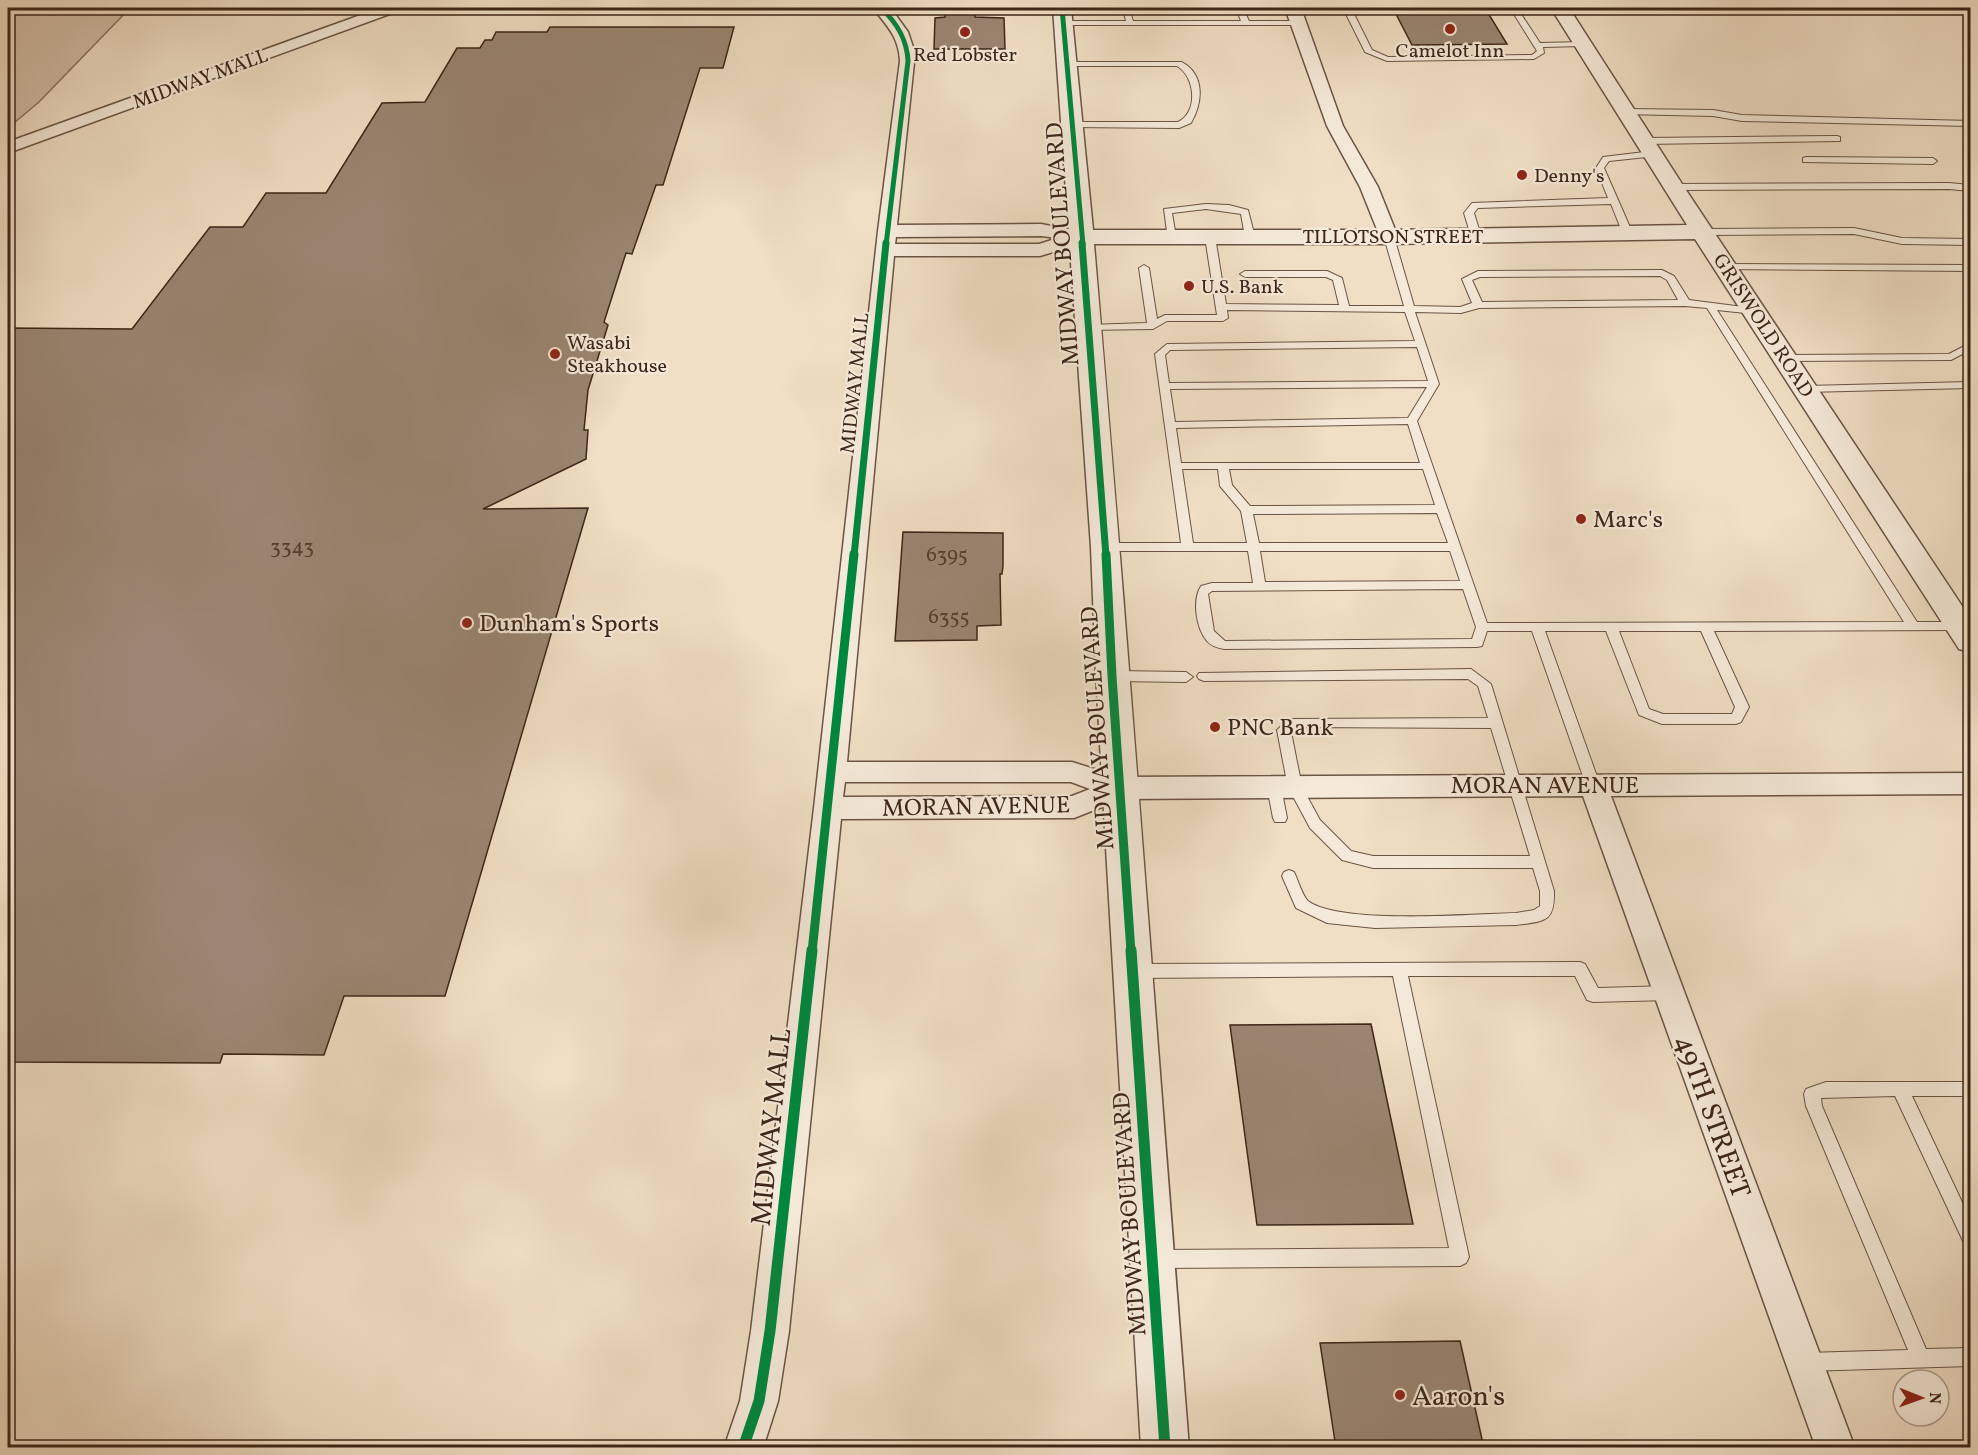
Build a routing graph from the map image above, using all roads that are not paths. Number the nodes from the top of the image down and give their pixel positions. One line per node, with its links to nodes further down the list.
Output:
1 (393, 8): 18 (street, MIDWAY MALL)
2 (881, 8): 34 (street, MIDWAY MALL)
3 (1126, 8): 9 (lane)
4 (1240, 8): 10 (lane)
5 (1560, 8): 6 (lane); 11 (street, GRISWOLD ROAD)
6 (1514, 9): 12 (lane); 12 (lane)
7 (1062, 15): 9 (lane); 13 (street, MIDWAY BOULEVARD)
8 (1296, 15): 10 (lane); 33 (street)
9 (1130, 23): 10 (lane)
10 (1246, 23)
11 (1583, 44): 12 (lane); 14 (street, GRISWOLD ROAD)
12 (1538, 45)
13 (1067, 64): 17 (street, MIDWAY BOULEVARD); 17 (lane)
14 (1626, 112): 15 (lane); 19 (street, GRISWOLD ROAD)
15 (1821, 121): 16 (lane); 20 (lane)
16 (1971, 124)
17 (1073, 126): 29 (street, MIDWAY BOULEVARD)
18 (8, 148)
19 (1648, 148): 20 (lane); 23 (street, GRISWOLD ROAD); 25 (lane)
20 (1846, 150): 21 (lane); 22 (lane)
21 (1806, 160)
22 (1933, 161)
23 (1673, 187): 24 (lane); 26 (street, GRISWOLD ROAD)
24 (1971, 188)
25 (1613, 201): 27 (lane); 28 (lane)
26 (1704, 232): 27 (street, TILLOTSON STREET); 35 (lane); 36 (street, GRISWOLD ROAD)
27 (1628, 234): 28 (street, TILLOTSON STREET)
28 (1476, 236): 33 (street, TILLOTSON STREET)
29 (1082, 237): 30 (street, TILLOTSON STREET); 34 (street, TILLOTSON STREET); 48 (street, MIDWAY BOULEVARD)
30 (1171, 237): 31 (street, TILLOTSON STREET); 32 (lane)
31 (1210, 237): 32 (street, TILLOTSON STREET); 43 (lane)
32 (1250, 237): 33 (street, TILLOTSON STREET)
33 (1389, 237): 45 (lane)
34 (886, 240): 79 (street, MIDWAY MALL)
35 (1971, 242)
36 (1726, 267): 38 (lane); 46 (street, GRISWOLD ROAD)
37 (1144, 268): 47 (lane)
38 (1971, 268)
39 (1245, 274): 44 (lane)
40 (1685, 303): 41 (lane); 41 (lane); 42 (lane)
41 (1478, 305): 45 (lane)
42 (1710, 306): 46 (lane); 69 (lane)
43 (1221, 307): 44 (lane); 47 (lane)
44 (1344, 308): 45 (lane)
45 (1408, 309): 49 (lane)
46 (1755, 310): 51 (street, GRISWOLD ROAD)
47 (1152, 326): 48 (lane)
48 (1088, 328): 63 (street, MIDWAY BOULEVARD)
49 (1420, 344): 52 (lane); 54 (lane)
50 (1971, 346): 51 (lane)
51 (1786, 358): 55 (street, GRISWOLD ROAD)
52 (1434, 384): 54 (lane); 56 (lane)
53 (1971, 385): 55 (lane)
54 (1165, 386): 57 (lane)
55 (1806, 389): 74 (street, GRISWOLD ROAD)
56 (1412, 421): 57 (lane); 60 (lane)
57 (1171, 424): 58 (lane)
58 (1177, 466): 59 (lane); 64 (lane)
59 (1223, 466): 60 (lane); 62 (lane)
60 (1427, 466): 61 (lane)
61 (1442, 509): 62 (lane); 66 (lane)
62 (1247, 510): 65 (lane)
63 (1106, 547): 64 (lane); 75 (street, MIDWAY BOULEVARD)
64 (1188, 547): 65 (lane)
65 (1252, 547): 66 (lane); 68 (lane)
66 (1455, 547): 67 (lane)
67 (1467, 585): 68 (lane); 70 (lane)
68 (1260, 587): 70 (lane)
69 (1913, 626): 73 (lane); 74 (lane)
70 (1482, 627): 71 (lane)
71 (1537, 627): 72 (lane); 81 (lane)
72 (1611, 627): 73 (lane); 73 (lane)
73 (1706, 627)
74 (1966, 633)
75 (1112, 676): 77 (lane); 84 (street, MIDWAY BOULEVARD)
76 (1204, 676): 78 (lane)
77 (1186, 677)
78 (1496, 723): 82 (lane); 83 (lane)
79 (832, 772): 84 (street, MORAN AVENUE); 85 (street, MIDWAY MALL)
80 (1971, 783): 81 (street, MORAN AVENUE)
81 (1593, 785): 82 (street, MORAN AVENUE); 91 (street, 49TH STREET)
82 (1515, 786): 83 (street, MORAN AVENUE); 87 (lane)
83 (1284, 787): 84 (street, MORAN AVENUE); 86 (lane); 87 (lane)
84 (1120, 788): 85 (street, MORAN AVENUE); 90 (street, MIDWAY BOULEVARD)
85 (828, 808): 99 (street, MIDWAY MALL)
86 (1280, 818)
87 (1539, 862): 88 (lane)
88 (1289, 876)
89 (1399, 969): 90 (lane); 91 (lane); 95 (lane)
90 (1132, 971): 95 (street, MIDWAY BOULEVARD)
91 (1669, 993): 98 (street, 49TH STREET)
92 (1900, 1089): 93 (lane); 94 (lane); 97 (lane)
93 (1971, 1089)
94 (1971, 1237)
95 (1152, 1260): 100 (street, MIDWAY BOULEVARD)
96 (1971, 1357): 97 (lane)
97 (1922, 1359): 98 (lane)
98 (1804, 1362): 101 (street, 49TH STREET)
99 (743, 1448)
100 (1165, 1448)
101 (1836, 1448)

